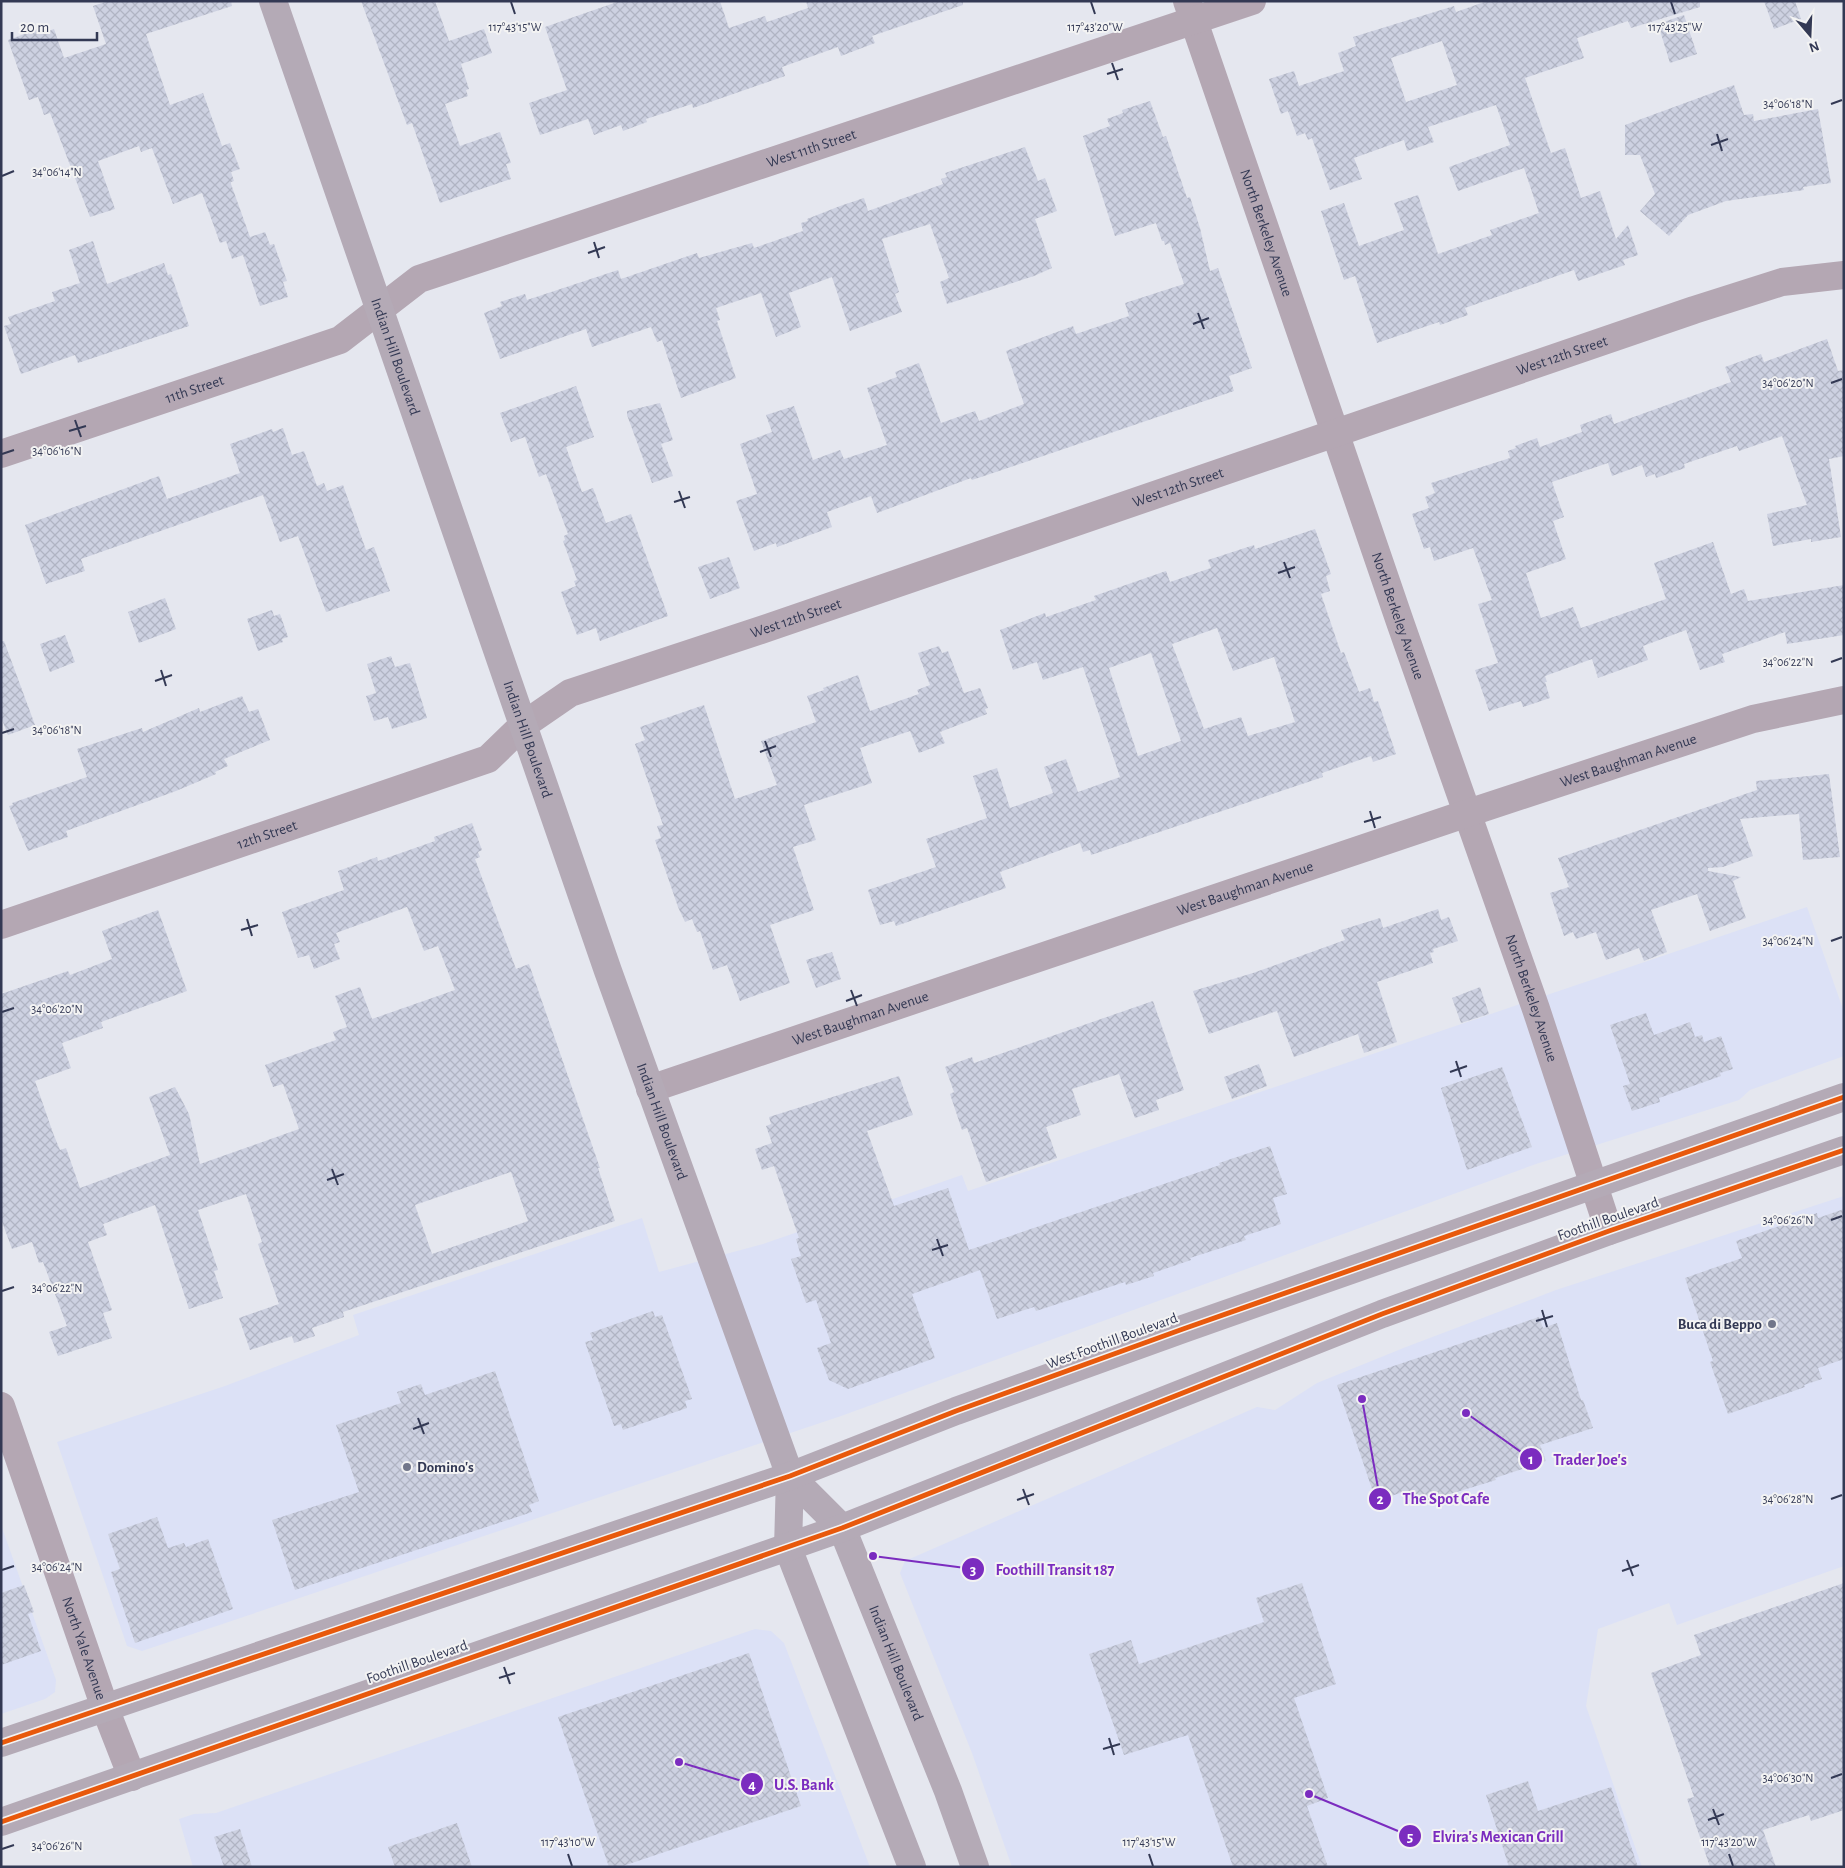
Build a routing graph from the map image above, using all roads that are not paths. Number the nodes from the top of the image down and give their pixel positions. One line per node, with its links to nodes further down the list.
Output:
1 (273, 1): 5 (main road, Indian Hill Boulevard)
2 (1252, 1): 3 (street, West 11th Street)
3 (1191, 11): 5 (street, West 11th Street); 6 (street, North Berkeley Avenue)
4 (1844, 275): 6 (street, West 12th Street)
5 (379, 310): 7 (street, 11th Street); 9 (main road, Indian Hill Boulevard)
6 (1336, 432): 9 (street, West 12th Street); 10 (street, North Berkeley Avenue)
7 (1, 454)
8 (1844, 700): 10 (street, West Baughman Avenue)
9 (522, 726): 11 (street, 12th Street); 12 (main road, Indian Hill Boulevard)
10 (1468, 813): 12 (street, West Baughman Avenue); 15 (street, North Berkeley Avenue)
11 (1, 926)
12 (650, 1090): 18 (main road, Indian Hill Boulevard)
13 (1844, 1097): 15 (main road)
14 (1844, 1150): 16 (main road, Foothill Boulevard)
15 (1595, 1182): 16 (street, North Berkeley Avenue); 18 (main road, West Foothill Boulevard)
16 (1610, 1231): 19 (main road, Foothill Boulevard)
17 (1, 1406): 21 (street, North Yale Avenue)
18 (790, 1476): 19 (main road, Indian Hill Boulevard); 20 (main road, Indian Hill Boulevard); 21 (main road)
19 (842, 1528): 20 (main road, Foothill Boulevard); 26 (main road, Indian Hill Boulevard)
20 (788, 1548): 23 (main road, Foothill Boulevard); 25 (main road, Indian Hill Boulevard)
21 (105, 1708): 22 (main road); 23 (street, North Yale Avenue)
22 (1, 1743)
23 (132, 1776): 24 (main road, Foothill Boulevard)
24 (1, 1822)
25 (912, 1867)
26 (976, 1867)

